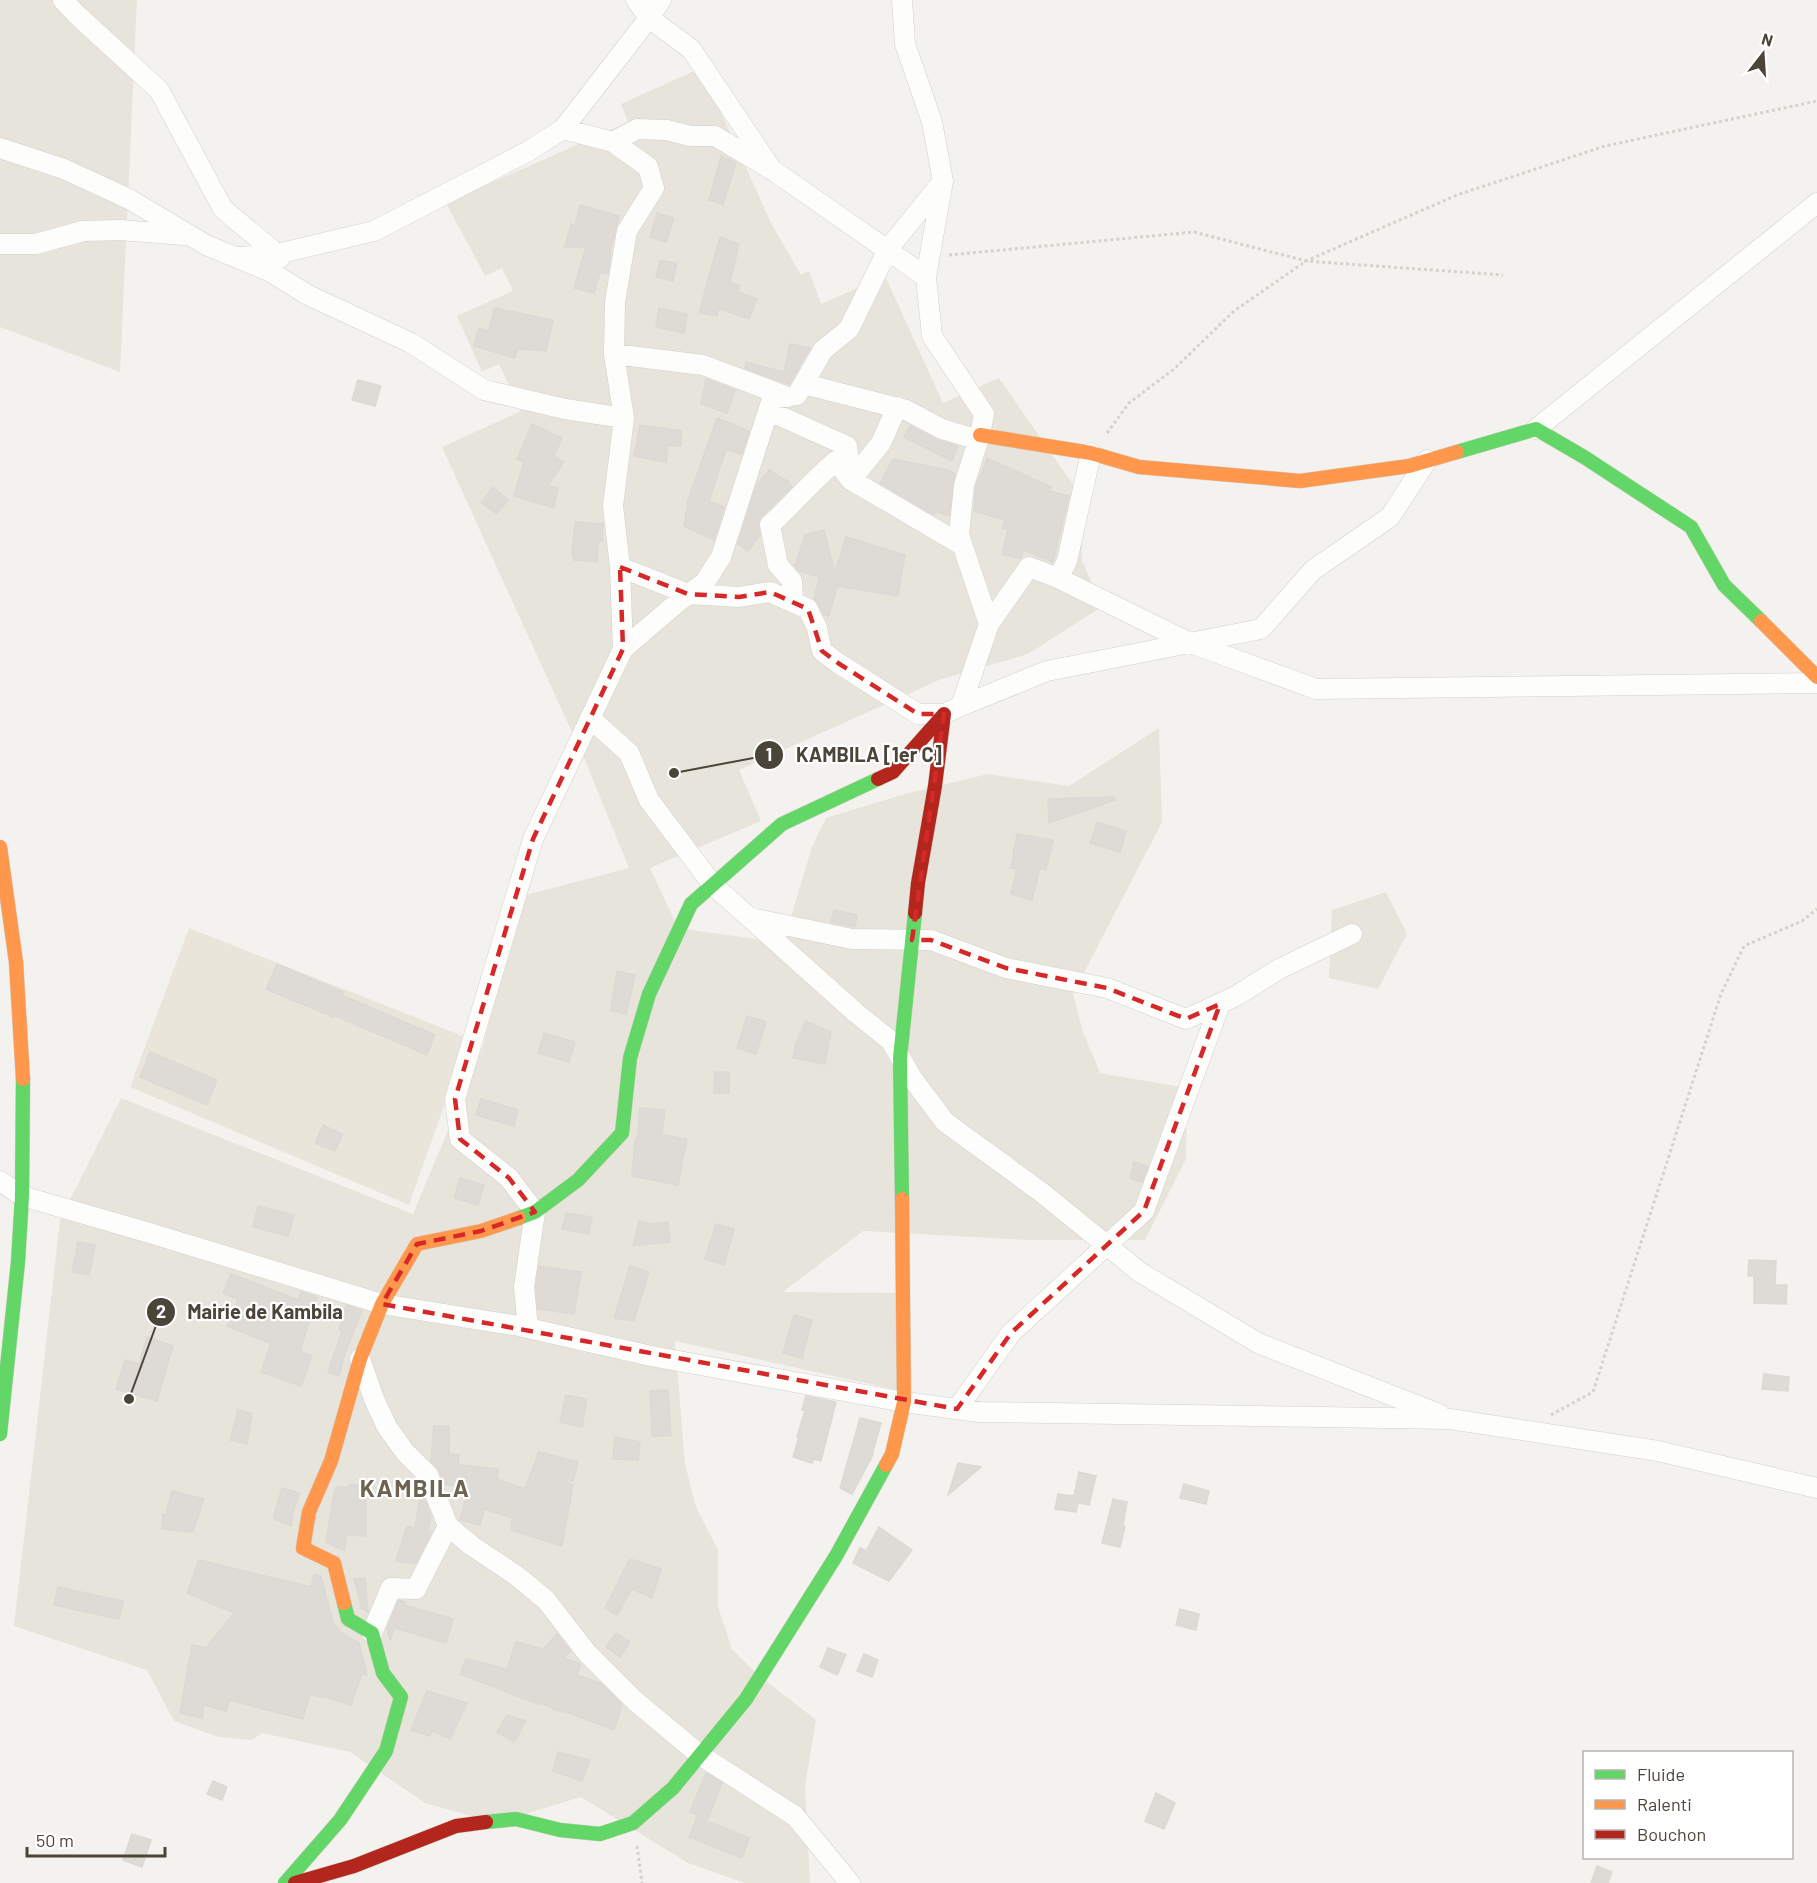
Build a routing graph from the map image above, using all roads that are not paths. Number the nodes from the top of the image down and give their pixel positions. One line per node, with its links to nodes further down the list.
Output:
1 (63, 0): 15 (street)
2 (636, 0): 5 (street)
3 (661, 0): 5 (street)
4 (902, 0): 10 (street)
5 (649, 18): 6 (street); 9 (street)
6 (563, 129): 7 (street); 15 (street)
7 (613, 142): 9 (street); 19 (street)
8 (0, 148): 12 (street)
9 (774, 171): 14 (street)
10 (943, 181): 14 (street); 17 (street)
11 (1817, 202): 25 (street)
12 (190, 236): 13 (street); 16 (street)
13 (0, 244)
14 (888, 249): 17 (street); 20 (street)
15 (277, 254): 16 (street); 18 (street)
16 (235, 257): 18 (street)
17 (926, 277): 26 (street)
18 (296, 288): 24 (street)
19 (614, 354): 21 (street); 24 (street)
20 (804, 384): 21 (street); 22 (street)
21 (788, 397): 23 (street)
22 (897, 407): 26 (street); 29 (street)
23 (769, 411): 29 (street); 33 (street)
24 (624, 418): 31 (street)
25 (1536, 429): 28 (main road); 38 (main road)
26 (979, 438): 27 (main road); 30 (street)
27 (1091, 453): 28 (main road); 32 (street)
28 (1427, 460): 36 (street)
29 (851, 480): 30 (street); 34 (street)
30 (962, 544): 35 (street)
31 (620, 567): 33 (street); 37 (street)
32 (1058, 578): 35 (street); 36 (street)
33 (688, 594): 34 (street); 37 (street)
34 (793, 602): 40 (street)
35 (989, 624): 40 (street)
36 (1190, 643): 39 (street); 40 (street)
37 (622, 649): 41 (street)
38 (1817, 677)
39 (1817, 683)
40 (952, 710): 43 (main road); 46 (main road)
41 (590, 717): 43 (street); 51 (street)
42 (0, 847): 50 (main road)
43 (713, 885): 44 (street); 51 (main road)
44 (748, 917): 46 (street); 48 (street)
45 (1352, 934): 47 (street)
46 (912, 940): 47 (street); 48 (main road)
47 (1220, 1004): 52 (street)
48 (900, 1058): 52 (street); 56 (main road)
49 (0, 1181): 50 (street)
50 (22, 1196): 53 (street); 59 (main road)
51 (536, 1212): 53 (main road); 54 (street)
52 (1107, 1246): 57 (street); 58 (street)
53 (382, 1304): 54 (street); 55 (main road)
54 (528, 1328): 56 (street)
55 (360, 1359): 61 (street); 62 (main road)
56 (904, 1402): 57 (street); 63 (main road)
57 (957, 1409): 58 (street)
58 (1450, 1419): 60 (street)
59 (0, 1434)
60 (1817, 1488)
61 (448, 1526): 62 (street); 63 (street)
62 (372, 1633): 64 (main road)
63 (700, 1755): 65 (main road); 66 (street)
64 (285, 1883)
65 (296, 1883)
66 (850, 1883)

